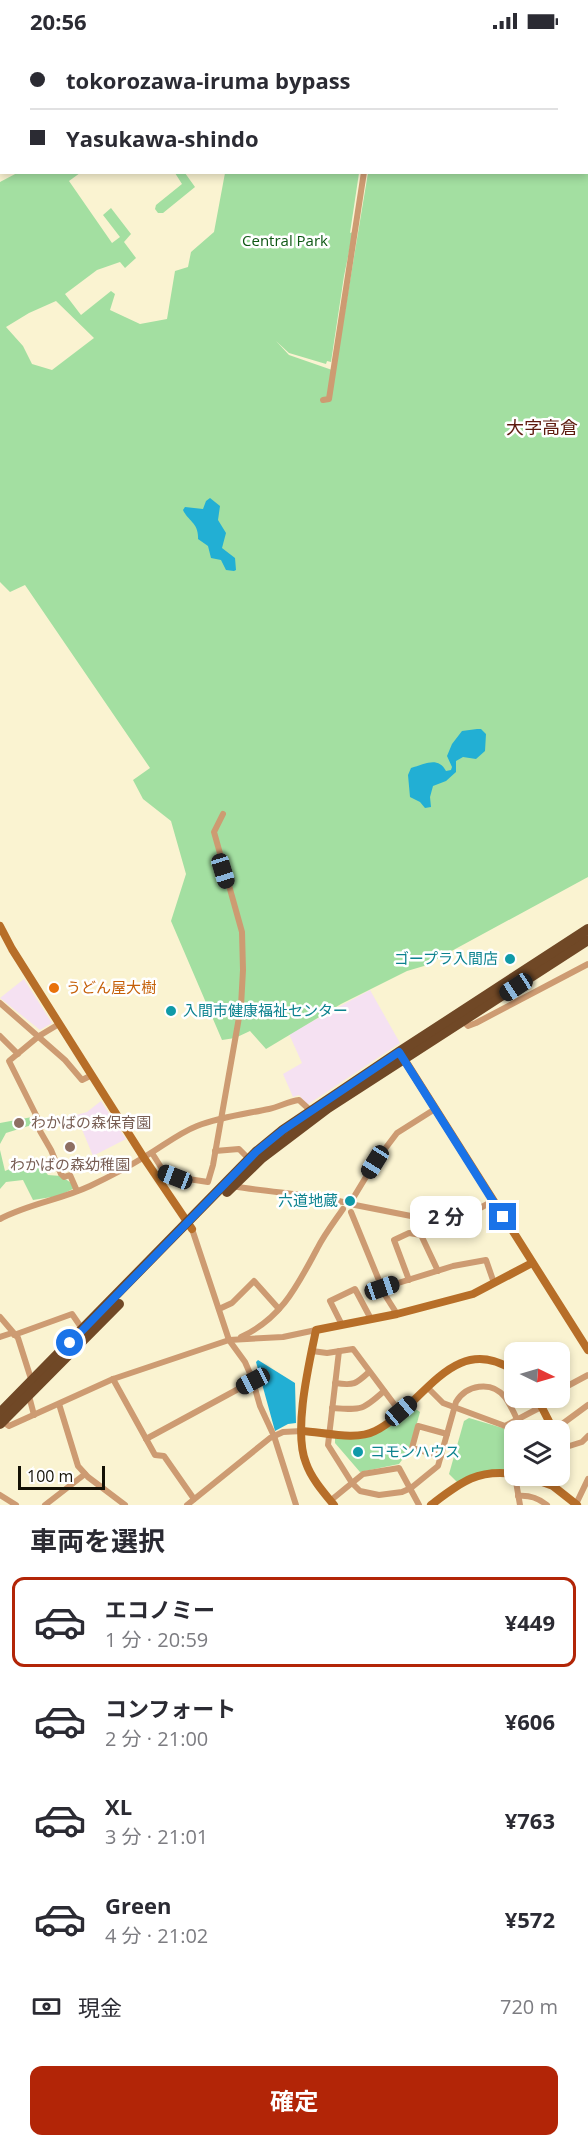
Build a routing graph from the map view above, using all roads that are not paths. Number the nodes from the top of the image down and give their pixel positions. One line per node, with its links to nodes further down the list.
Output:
1 (364, 174): 2 (street)
2 (323, 400)
3 (223, 814): 17 (street)
4 (0, 926): 9 (street)
5 (587, 937): 8 (highway); 13 (highway)
6 (588, 963): 8 (street)
7 (0, 1003): 11 (street)
8 (463, 1021): 13 (highway)
9 (59, 1024): 11 (street); 14 (street)
10 (0, 1036): 12 (street)
11 (39, 1036): 12 (street); 14 (street)
12 (18, 1054): 23 (street)
13 (401, 1056): 15 (street); 16 (highway); 22 (highway)
14 (92, 1075): 20 (street)
15 (435, 1109): 24 (street); 26 (street)
16 (311, 1111): 17 (street); 21 (highway)
17 (221, 1118): 18 (street); 19 (street)
18 (215, 1151): 19 (street); 21 (street)
19 (152, 1153): 20 (street)
20 (144, 1158): 23 (street); 28 (street)
21 (249, 1159): 28 (highway)
22 (233, 1186): 25 (street); 28 (highway)
23 (77, 1191): 27 (street)
24 (493, 1201): 26 (street); 29 (street)
25 (343, 1206): 26 (street); 26 (street); 35 (street)
26 (353, 1206): 33 (street)
27 (0, 1220)
28 (190, 1226): 34 (street); 40 (highway); 59 (highway)
29 (532, 1263): 32 (street); 46 (street)
30 (438, 1271): 31 (street); 31 (street); 32 (street)
31 (409, 1280): 33 (street)
32 (494, 1283): 36 (street)
33 (382, 1288): 36 (street)
34 (219, 1309): 35 (street); 45 (street)
35 (279, 1310): 44 (street)
36 (397, 1314): 38 (street)
37 (0, 1317): 42 (street)
38 (371, 1319): 39 (street); 39 (street)
39 (342, 1325): 41 (street)
40 (83, 1330): 42 (street); 54 (highway)
41 (316, 1330): 44 (street); 47 (street)
42 (13, 1334): 43 (street); 54 (street)
43 (0, 1337)
44 (238, 1338): 45 (street)
45 (229, 1340): 52 (street); 53 (street)
46 (588, 1350)
47 (312, 1351): 48 (street); 71 (street)
48 (339, 1351): 50 (street); 55 (street)
49 (504, 1364): 57 (street)
50 (369, 1372): 55 (street); 58 (street)
51 (588, 1375): 56 (street)
52 (113, 1379): 60 (street); 76 (street)
53 (253, 1381): 74 (street); 76 (street)
54 (32, 1382): 67 (highway)
55 (335, 1383): 63 (street)
56 (570, 1385)
57 (428, 1388): 62 (street); 65 (street)
58 (384, 1391): 63 (street); 65 (street)
59 (29, 1396): 66 (street); 67 (highway)
60 (58, 1404): 66 (street); 79 (street)
61 (588, 1405): 69 (street)
62 (454, 1407): 68 (street); 70 (street); 73 (street)
63 (332, 1408): 72 (street)
64 (532, 1408): 68 (street)
65 (400, 1412): 72 (street)
66 (34, 1415): 67 (street)
67 (1, 1420)
68 (517, 1420)
69 (568, 1420)
70 (504, 1426)
71 (302, 1431): 72 (street); 74 (street); 89 (street)
72 (330, 1433): 82 (street)
73 (447, 1434): 78 (street); 78 (street)
74 (274, 1436): 88 (street); 94 (street)
75 (588, 1436): 77 (street)
76 (146, 1439): 88 (street)
77 (570, 1443)
78 (441, 1456): 85 (street)
79 (85, 1474): 91 (street); 92 (street)
80 (504, 1474): 96 (street)
81 (587, 1482): 99 (street)
82 (352, 1483): 85 (street); 85 (street); 89 (street)
83 (517, 1486): 87 (street)
84 (553, 1486): 99 (street)
85 (411, 1488): 95 (street)
86 (0, 1495): 90 (street)
87 (518, 1496): 97 (street); 98 (street)
88 (194, 1499): 93 (street)
89 (332, 1503)
90 (16, 1505)
91 (45, 1505)
92 (125, 1505)
93 (187, 1505)
94 (296, 1505)
95 (419, 1505)
96 (432, 1505)
97 (520, 1505)
98 (548, 1505)
99 (577, 1505)

